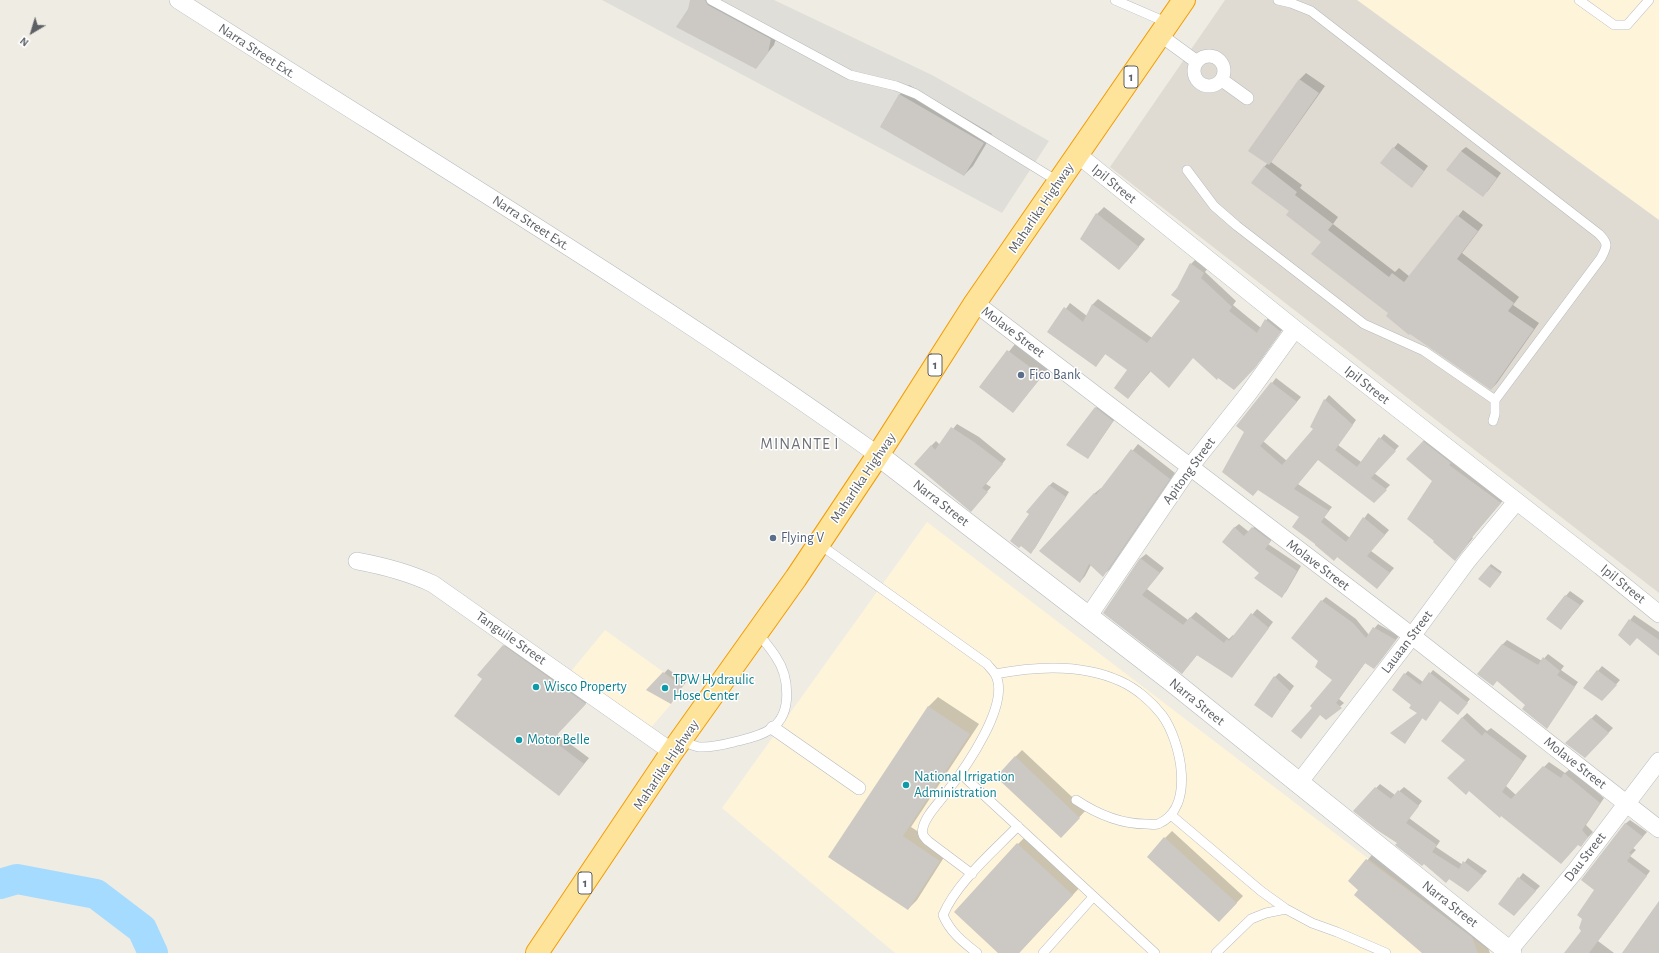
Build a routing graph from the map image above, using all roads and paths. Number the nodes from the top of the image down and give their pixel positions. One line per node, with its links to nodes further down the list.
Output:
1 (178, 0): 19 (street, Narra Street Ext.)
2 (711, 0): 14 (lane)
3 (1115, 0): 8 (lane)
4 (1184, 0): 8 (highway, Maharlika Highway / 1)
5 (1278, 0): 17 (lane)
6 (1578, 0): 7 (lane)
7 (1649, 0)
8 (1164, 29): 9 (street); 12 (highway, Maharlika Highway / 1)
9 (1197, 62): 10 (street); 10 (street)
10 (1222, 80): 11 (street)
11 (1247, 98)
12 (1077, 154): 14 (highway, Maharlika Highway / 1); 16 (street, Ipil Street)
13 (1187, 170): 17 (lane)
14 (1059, 182): 15 (highway, Maharlika Highway / 1)
15 (975, 303): 19 (highway, Maharlika Highway / 1); 20 (street, Molave Street)
16 (1295, 329): 20 (street, Apitong Street); 21 (street, Ipil Street)
17 (1495, 400): 18 (lane)
18 (1493, 421)
19 (878, 455): 22 (highway, Maharlika Highway / 1); 25 (street, Narra Street)
20 (1190, 467): 25 (street, Apitong Street); 27 (street, Molave Street)
21 (1516, 502): 24 (street, Ipil Street); 27 (street, Lauaan Street)
22 (819, 544): 26 (highway, Maharlika Highway / 1); 28 (lane)
23 (357, 560): 30 (street, Tanguile Street)
24 (1659, 614)
25 (1088, 617): 33 (street, Narra Street)
26 (758, 633): 29 (lane); 30 (highway, Maharlika Highway / 1)
27 (1412, 636): 33 (street, Lauaan Street); 36 (street, Molave Street)
28 (995, 674): 32 (lane); 37 (lane)
29 (773, 728): 30 (lane); 34 (street)
30 (677, 746): 43 (highway, Maharlika Highway / 1)
31 (1659, 761): 36 (street, Dau Street)
32 (961, 774): 38 (lane); 40 (lane)
33 (1298, 784): 44 (street, Narra Street)
34 (859, 788)
35 (1076, 800): 37 (lane)
36 (1628, 804): 39 (street, Molave Street); 44 (street, Dau Street)
37 (1171, 815): 42 (lane)
38 (1018, 826): 40 (lane); 41 (lane)
39 (1659, 829)
40 (972, 874): 45 (lane)
41 (1093, 897): 46 (lane); 47 (lane)
42 (1286, 910): 48 (lane); 49 (lane)
43 (540, 952)
44 (1509, 952)
45 (977, 953)
46 (1043, 953)
47 (1155, 953)
48 (1216, 953)
49 (1386, 953)

